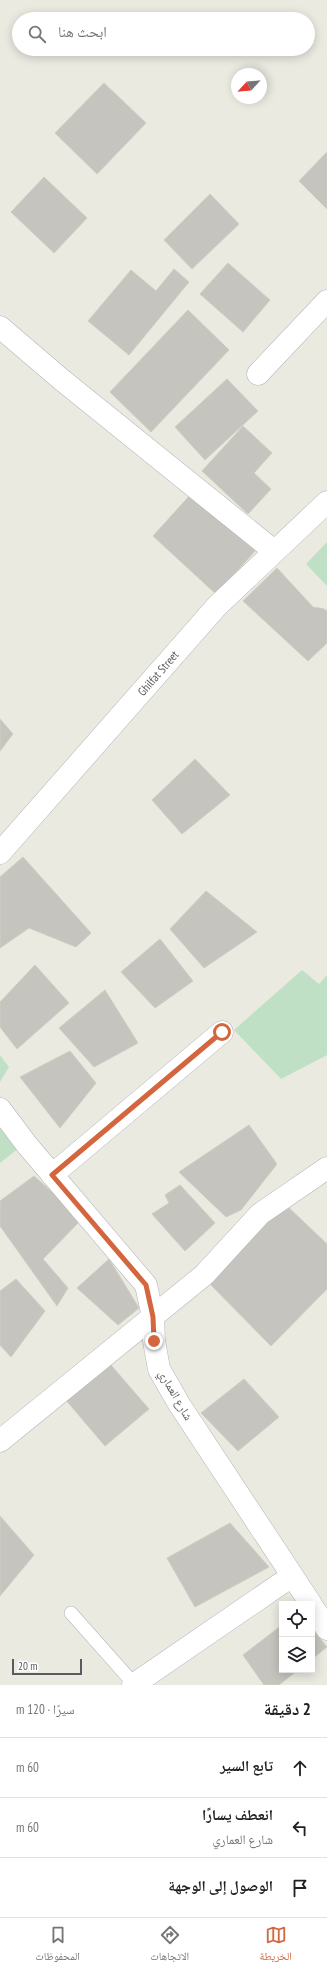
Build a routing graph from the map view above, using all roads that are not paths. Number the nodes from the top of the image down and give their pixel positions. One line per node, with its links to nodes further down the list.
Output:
1 (327, 301): 3 (street)
2 (0, 327): 5 (street)
3 (258, 374)
4 (327, 502): 5 (street, Ghilfat Street)
5 (274, 551): 6 (street, Ghilfat Street)
6 (0, 853)
7 (222, 1032): 10 (street)
8 (0, 1110): 10 (street, شارع العماري)
9 (327, 1168): 11 (street)
10 (52, 1175): 11 (street, شارع العماري)
11 (153, 1317): 12 (street); 13 (street, شارع العماري)
12 (0, 1441)
13 (292, 1576): 14 (street, شارع العماري); 18 (street)
14 (308, 1601)
15 (315, 1611): 17 (street, شارع العماري)
16 (71, 1613): 18 (lane)
17 (327, 1629)
18 (133, 1684)

